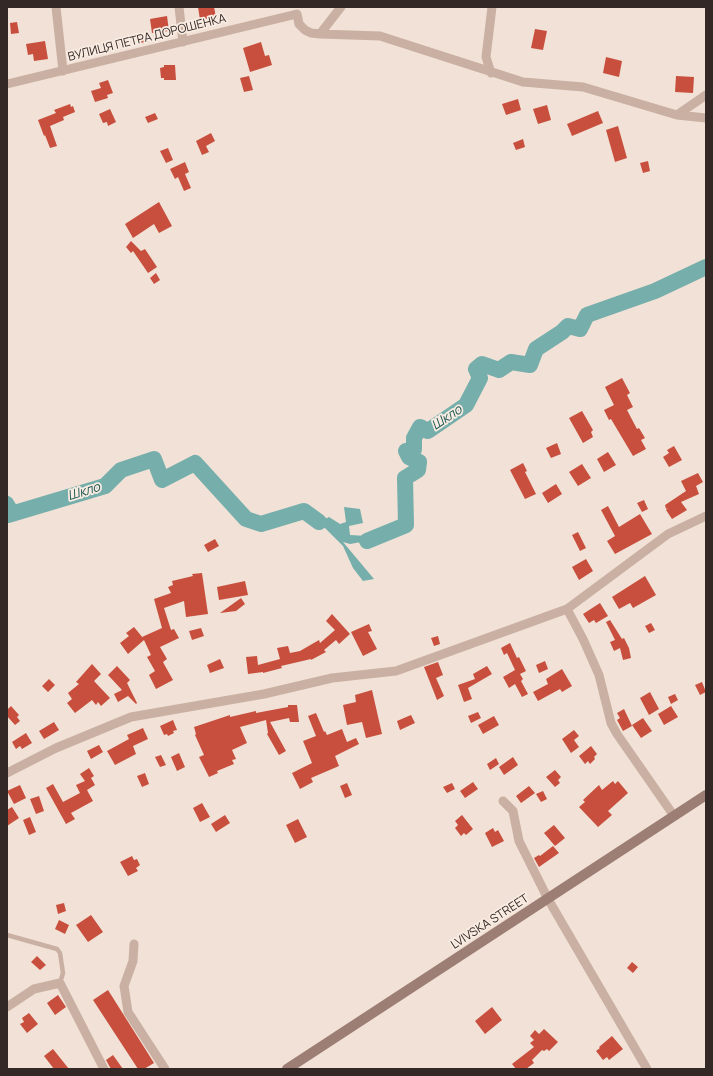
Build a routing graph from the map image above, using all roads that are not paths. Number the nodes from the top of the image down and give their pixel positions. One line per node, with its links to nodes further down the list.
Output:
1 (56, 7): 8 (street)
2 (179, 7): 7 (street)
3 (341, 7): 6 (street)
4 (492, 7): 9 (street)
5 (296, 11): 6 (street, ВУЛИЦЯ ПЕТРА ДОРОШЕНКА); 7 (street, ВУЛИЦЯ ПЕТРА ДОРОШЕНКА)
6 (320, 34): 9 (street, ВУЛИЦЯ ПЕТРА ДОРОШЕНКА)
7 (183, 42): 8 (street, ВУЛИЦЯ ПЕТРА ДОРОШЕНКА)
8 (63, 71): 10 (street, ВУЛИЦЯ ПЕТРА ДОРОШЕНКА)
9 (492, 73): 12 (street, ВУЛИЦЯ ПЕТРА ДОРОШЕНКА)
10 (7, 84)
11 (706, 95): 12 (street)
12 (677, 115): 13 (street, ВУЛИЦЯ ПЕТРА ДОРОШЕНКА)
13 (706, 118)
14 (704, 518): 15 (street)
15 (567, 609): 16 (street); 19 (street)
16 (7, 773)
17 (706, 795): 19 (street, LVIVSKA STREET)
18 (503, 801): 20 (street)
19 (674, 816): 20 (street, LVIVSKA STREET)
20 (548, 899): 27 (street, LVIVSKA STREET); 28 (street)
21 (7, 935): 23 (lane)
22 (134, 944): 26 (street)
23 (60, 983): 24 (street); 25 (street)
24 (7, 1007)
25 (104, 1069)
26 (165, 1069)
27 (287, 1069)
28 (647, 1069)

